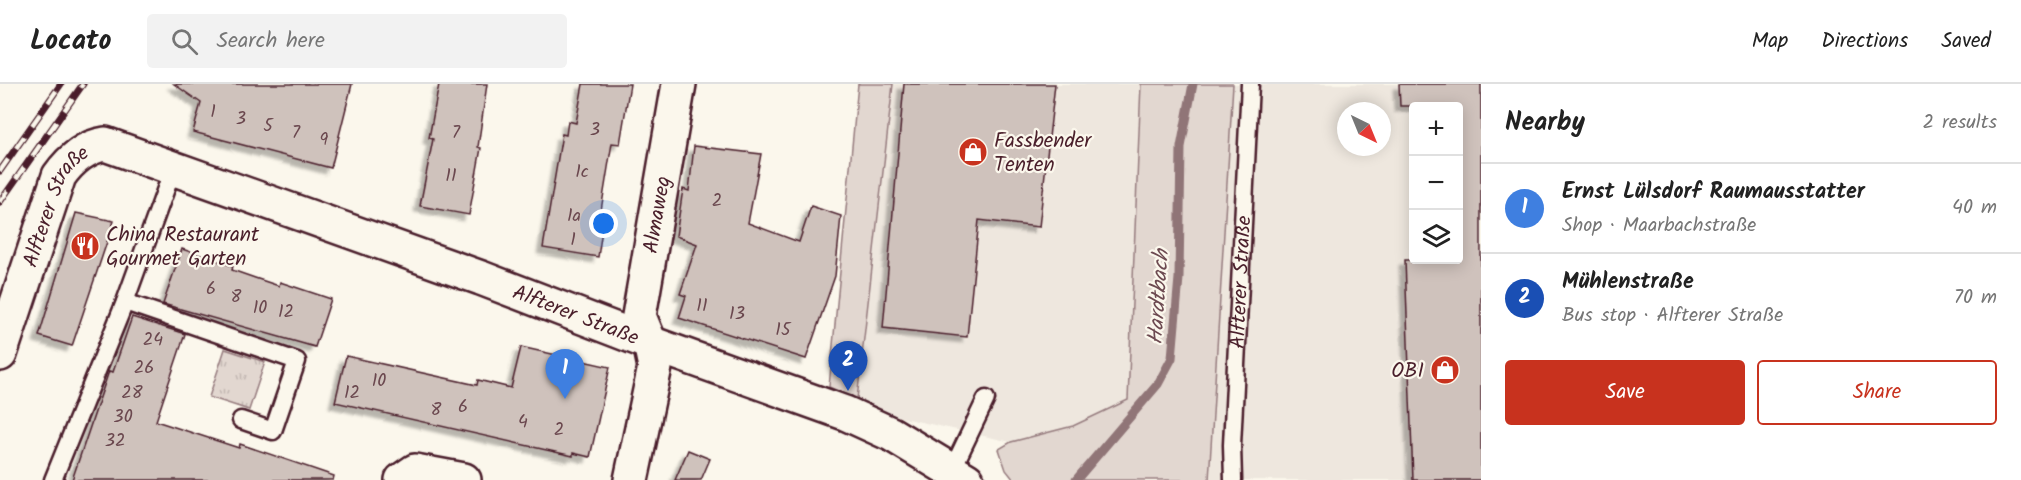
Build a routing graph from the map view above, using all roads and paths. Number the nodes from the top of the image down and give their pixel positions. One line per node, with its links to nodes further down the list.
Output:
1 (679, 84): 5 (street, Almaweg)
2 (1250, 84): 14 (lane, Alfterer Straße)
3 (173, 169): 4 (lane); 5 (street, Alfterer Straße); 6 (street, Alfterer Straße)
4 (125, 302): 8 (lane); 10 (lane)
5 (650, 343): 9 (street, Alfterer Straße); 13 (street, Almaweg)
6 (0, 354)
7 (986, 399): 9 (lane)
8 (241, 420)
9 (960, 475)
10 (52, 480)
11 (402, 480): 12 (street)
12 (464, 480)
13 (631, 480)
14 (1233, 480)

